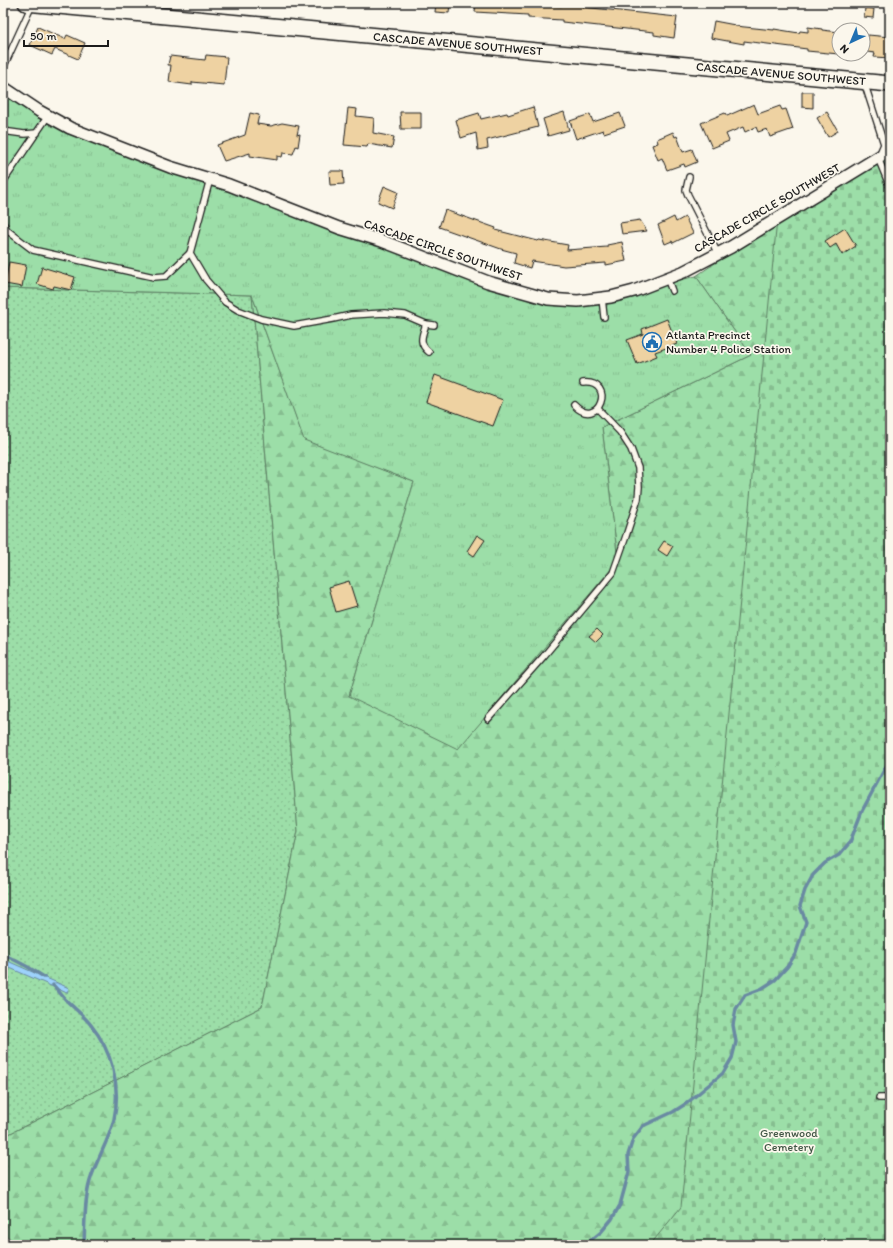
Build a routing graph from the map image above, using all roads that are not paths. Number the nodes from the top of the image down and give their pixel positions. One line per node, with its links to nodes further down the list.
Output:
1 (38, 4): 2 (main road, CASCADE AVENUE SOUTHWEST); 4 (lane)
2 (91, 6): 3 (main road, CASCADE AVENUE SOUTHWEST)
3 (133, 8): 5 (main road, CASCADE AVENUE SOUTHWEST)
4 (3, 68)
5 (864, 82): 6 (main road, CASCADE AVENUE SOUTHWEST); 12 (lane)
6 (890, 84)
7 (3, 87): 8 (street, CASCADE CIRCLE SOUTHWEST)
8 (48, 116): 10 (lane); 14 (street, CASCADE CIRCLE SOUTHWEST)
9 (3, 132): 10 (lane)
10 (37, 133): 15 (lane)
11 (890, 150): 12 (street, CASCADE CIRCLE SOUTHWEST)
12 (878, 158): 16 (lane); 19 (street, CASCADE CIRCLE SOUTHWEST)
13 (689, 177): 19 (lane)
14 (210, 179): 18 (lane); 22 (street, CASCADE CIRCLE SOUTHWEST)
15 (3, 182)
16 (890, 187)
17 (3, 223): 18 (lane)
18 (190, 253): 24 (lane)
19 (718, 254): 20 (street, CASCADE CIRCLE SOUTHWEST)
20 (667, 278): 21 (lane); 22 (street, CASCADE CIRCLE SOUTHWEST)
21 (672, 291)
22 (602, 298): 23 (lane)
23 (604, 317)
24 (426, 324): 25 (lane); 26 (lane)
25 (434, 325)
26 (429, 352)
27 (583, 383): 29 (lane)
28 (574, 405): 29 (lane)
29 (598, 409): 30 (lane)
30 (488, 719)
31 (879, 1098): 32 (lane)
32 (890, 1098)

